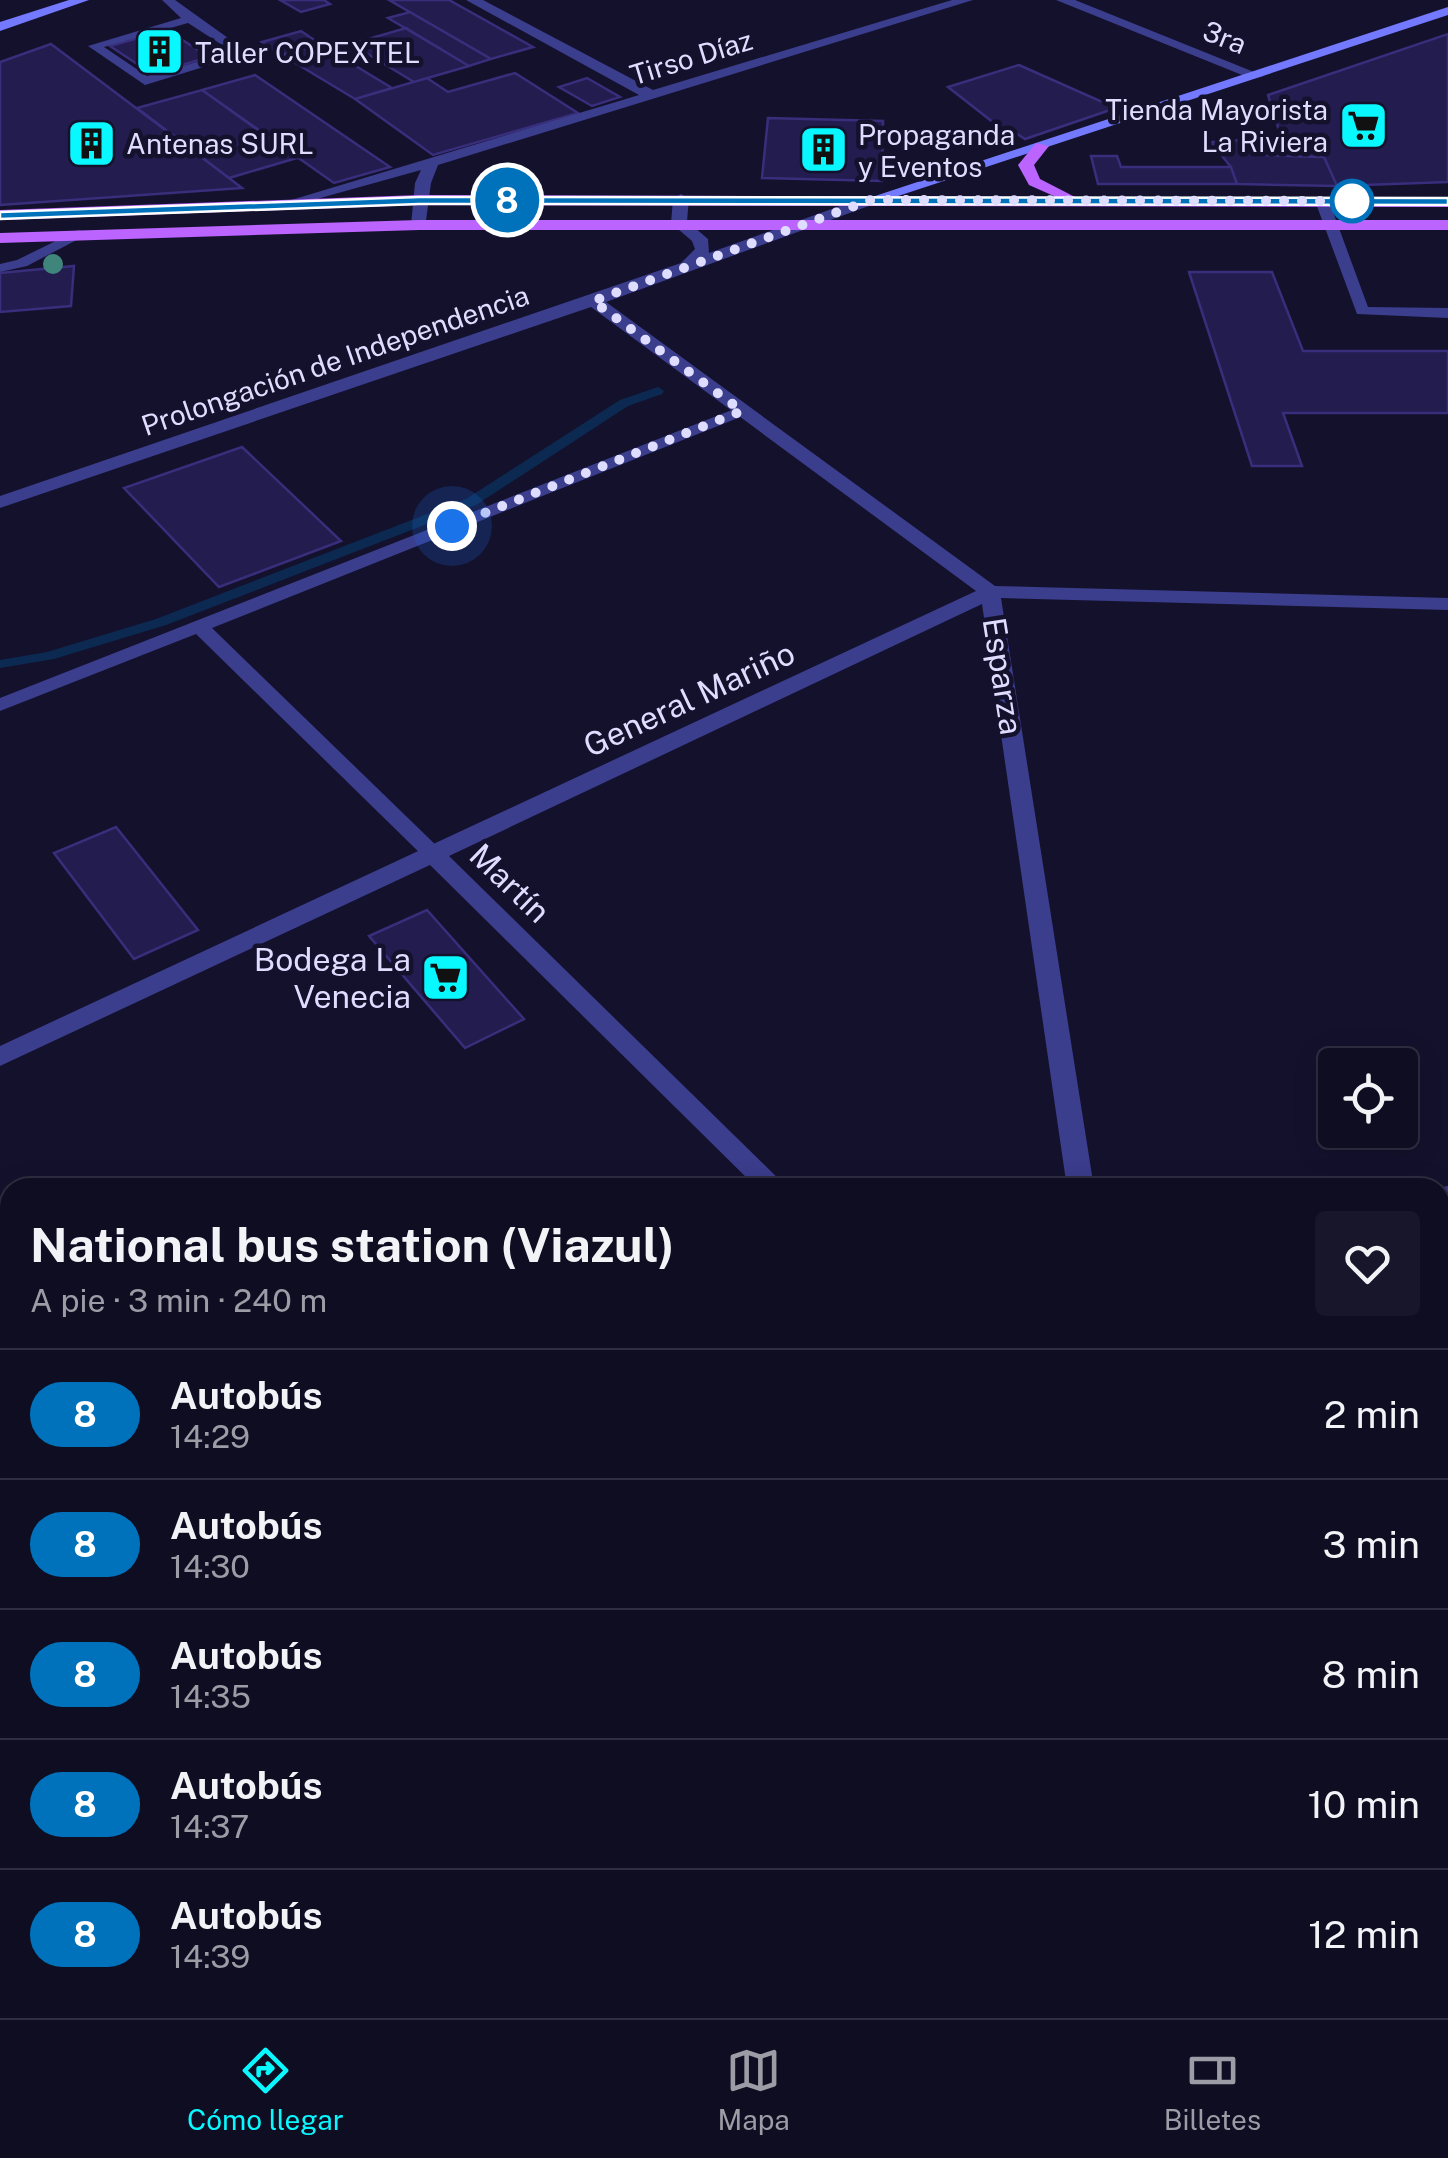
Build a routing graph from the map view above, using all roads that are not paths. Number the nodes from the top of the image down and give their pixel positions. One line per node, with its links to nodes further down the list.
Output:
1 (30, 0): 7 (street)
2 (82, 0): 10 (street)
3 (168, 0): 9 (lane)
4 (477, 0): 12 (street)
5 (966, 0): 12 (street, Tirso Díaz)
6 (1063, 0): 11 (street, 3ra)
7 (12, 6)
8 (1448, 11): 11 (street, Prolongación de Independencia)
9 (190, 19): 9 (lane)
10 (0, 27)
11 (1257, 76): 13 (street, Prolongación de Independencia)
12 (651, 95): 14 (street, Tirso Díaz)
13 (1041, 146): 17 (street, Prolongación de Independencia); 18 (main road)
14 (432, 162): 16 (street); 21 (street, Tirso Díaz)
15 (681, 199): 16 (main road); 17 (main road); 23 (street)
16 (419, 200): 21 (main road); 26 (street)
17 (871, 200): 18 (main road); 24 (street, Prolongación de Independencia)
18 (1090, 201): 19 (main road); 25 (main road)
19 (1322, 201): 20 (main road); 27 (lane)
20 (1448, 202)
21 (294, 204): 22 (main road)
22 (0, 215)
23 (679, 223): 24 (main road); 26 (main road); 31 (street)
24 (806, 223): 25 (main road); 31 (street, Prolongación de Independencia)
25 (1101, 224): 27 (main road)
26 (418, 225): 29 (main road)
27 (1331, 225): 28 (main road); 34 (lane)
28 (1448, 225)
29 (83, 233): 30 (main road); 32 (lane)
30 (0, 238)
31 (688, 267): 33 (street, Prolongación de Independencia)
32 (0, 268)
33 (593, 301): 35 (street, Esparza); 36 (street, Prolongación de Independencia)
34 (1448, 313)
35 (742, 411): 37 (street, Esparza); 39 (lane)
36 (0, 502)
37 (990, 592): 38 (street, General Mariño); 41 (street, General Mariño); 44 (street, Esparza)
38 (1448, 604)
39 (199, 626): 40 (lane); 41 (lane, Martín)
40 (0, 705)
41 (434, 855): 42 (street, General Mariño); 43 (street, Martín)
42 (0, 1057)
43 (766, 1178)
44 (1079, 1178)

